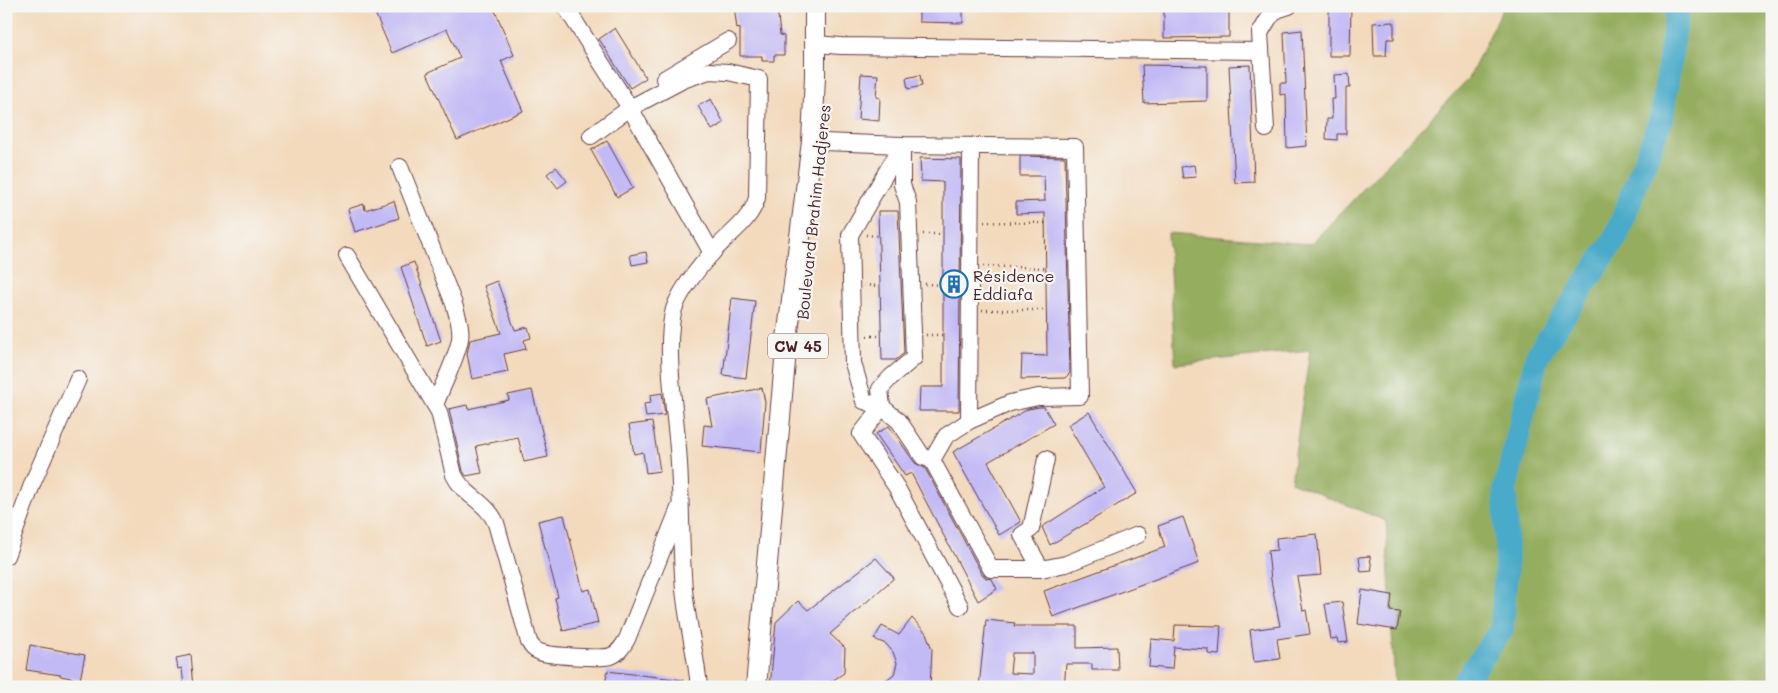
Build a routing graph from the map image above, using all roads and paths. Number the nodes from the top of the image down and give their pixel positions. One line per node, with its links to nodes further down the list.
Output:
1 (566, 6): 8 (street)
2 (815, 6): 6 (main road)
3 (827, 6): 6 (main road, Boulevard Brahim Hadjeres / CW 45)
4 (1289, 6): 7 (street)
5 (728, 41): 8 (street)
6 (821, 44): 7 (street); 11 (main road, Boulevard Brahim Hadjeres / CW 45); 39 (main road)
7 (1260, 50): 9 (street)
8 (628, 105): 10 (street); 19 (street); 19 (street)
9 (1266, 129)
10 (590, 136)
11 (823, 142): 12 (street); 40 (main road, Boulevard Brahim Hadjeres / CW 45)
12 (902, 146): 13 (street); 17 (street); 29 (street)
13 (971, 146): 15 (street); 30 (street)
14 (400, 167): 28 (street)
15 (970, 222): 16 (path); 21 (street)
16 (1045, 223)
17 (909, 234): 18 (path); 23 (street)
18 (942, 234)
19 (712, 253): 33 (street)
20 (347, 256): 28 (street)
21 (970, 265): 22 (path); 25 (street)
22 (1046, 268)
23 (911, 283): 24 (path); 29 (street)
24 (943, 285)
25 (970, 310): 26 (path); 30 (street)
26 (1046, 310)
27 (78, 379): 35 (street)
28 (435, 405): 33 (street)
29 (882, 407): 32 (street); 37 (street)
30 (969, 421): 32 (street)
31 (1046, 459): 36 (street)
32 (932, 460): 36 (street)
33 (681, 501): 38 (street)
34 (1138, 535): 36 (street)
35 (6, 556)
36 (1041, 569)
37 (960, 606)
38 (699, 687)
39 (756, 687)
40 (769, 687)

